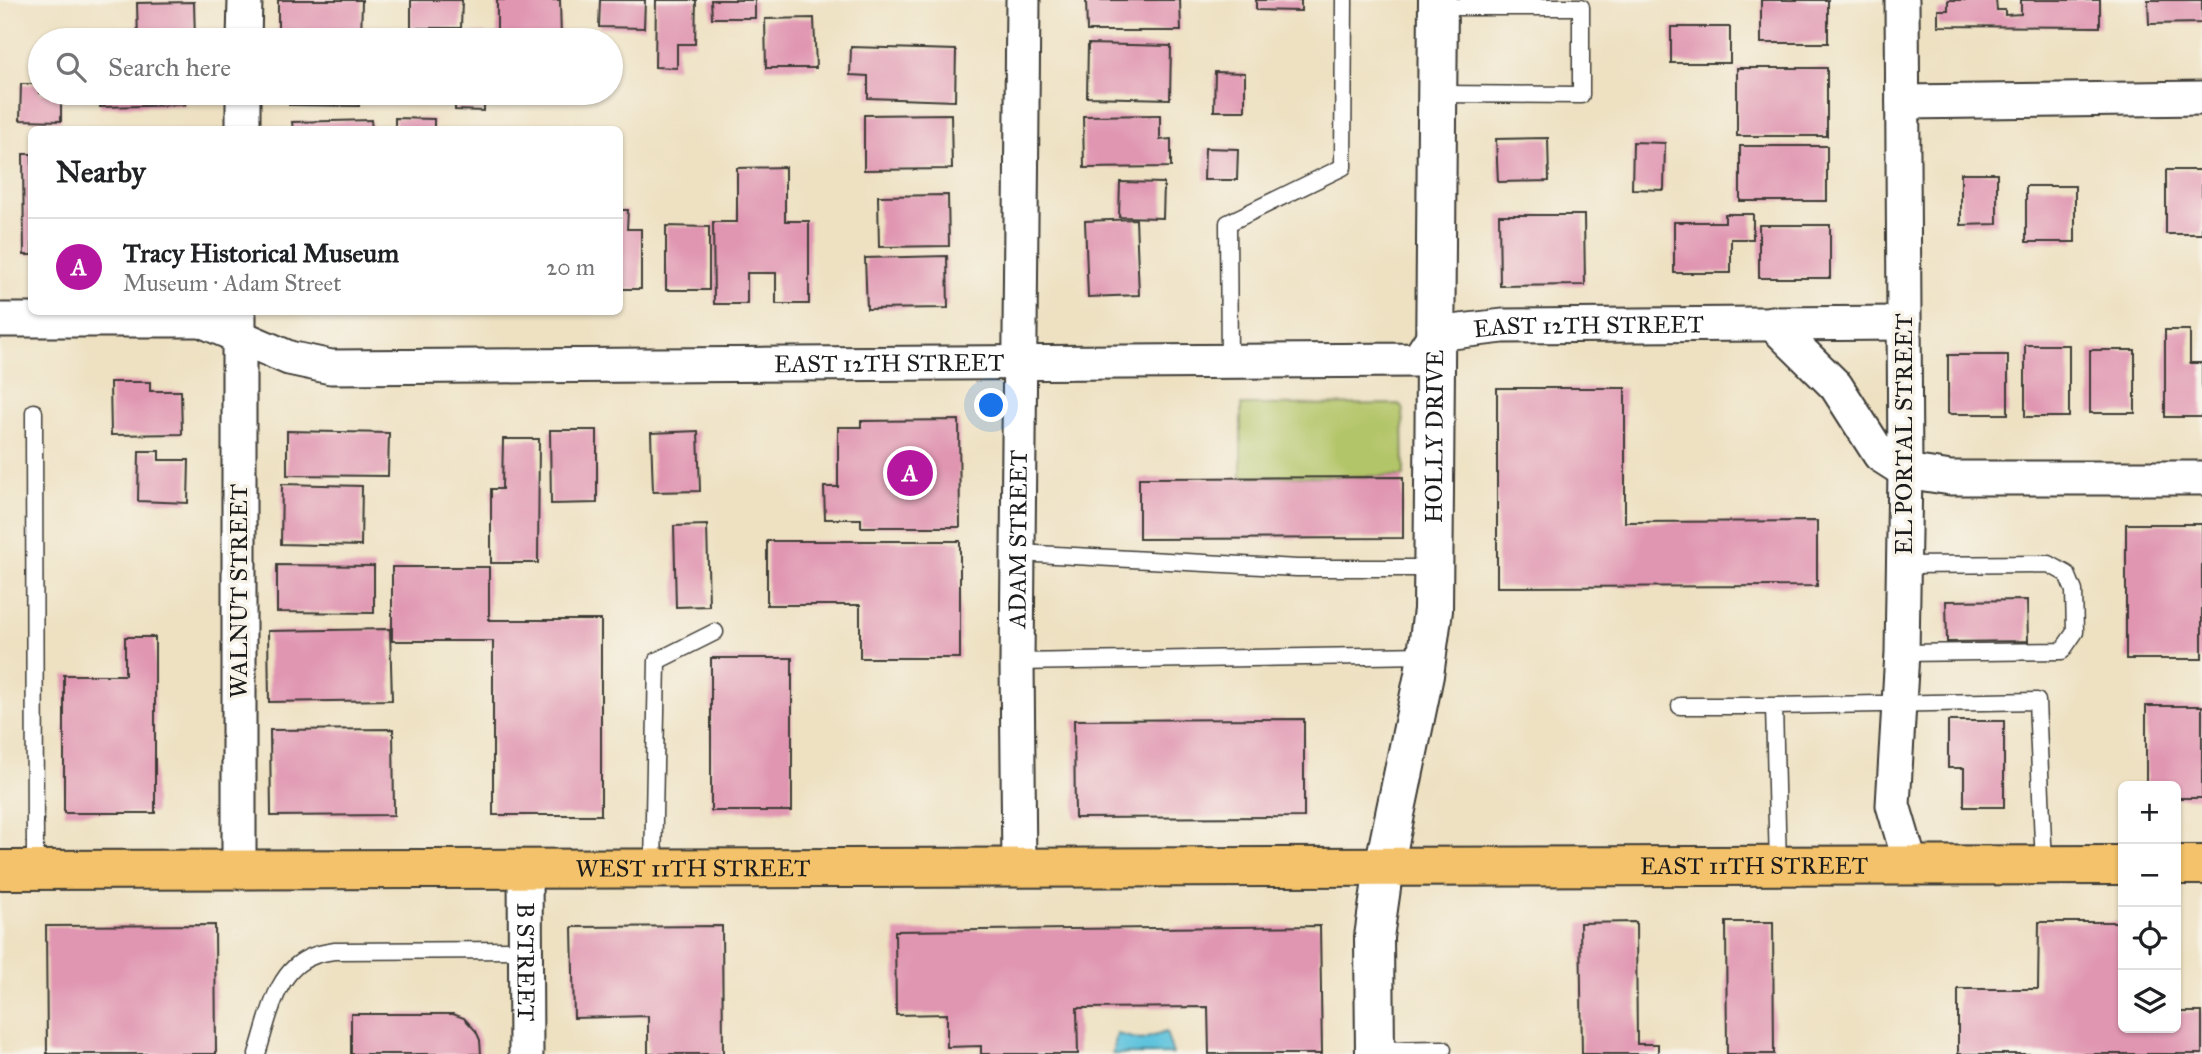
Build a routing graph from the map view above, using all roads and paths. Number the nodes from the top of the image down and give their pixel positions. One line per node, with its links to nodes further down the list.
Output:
1 (245, 0): 6 (street)
2 (1023, 0): 18 (street, ADAM STREET)
3 (1344, 0): 17 (lane)
4 (1902, 0): 9 (street, EL PORTAL STREET)
5 (1438, 4): 7 (street, HOLLY DRIVE); 7 (lane)
6 (244, 28)
7 (1438, 94): 16 (street, HOLLY DRIVE)
8 (2202, 98): 9 (street)
9 (1903, 102): 14 (street, EL PORTAL STREET)
10 (243, 105): 11 (street)
11 (243, 126)
12 (0, 320): 15 (street, EAST 12TH STREET)
13 (1772, 323): 14 (street, EAST 12TH STREET); 16 (street, EAST 12TH STREET); 20 (street)
14 (1904, 323): 20 (street, EL PORTAL STREET)
15 (239, 324): 18 (street, EAST 12TH STREET); 43 (street, WALNUT STREET)
16 (1435, 334): 17 (street, EAST 12TH STREET); 24 (street, HOLLY DRIVE)
17 (1229, 361): 18 (street, EAST 12TH STREET)
18 (1020, 363): 22 (street, ADAM STREET)
19 (34, 412): 42 (lane)
20 (1905, 471): 21 (street); 23 (street, EL PORTAL STREET)
21 (2202, 478)
22 (1018, 553): 24 (lane); 28 (street, ADAM STREET)
23 (1903, 565): 26 (street, EL PORTAL STREET); 26 (lane)
24 (1434, 568): 27 (street, HOLLY DRIVE)
25 (715, 632): 41 (lane)
26 (1902, 653): 29 (street, EL PORTAL STREET)
27 (1427, 655): 28 (lane); 37 (street, HOLLY DRIVE)
28 (1017, 662): 39 (street, ADAM STREET)
29 (1899, 704): 31 (lane); 35 (street, EL PORTAL STREET); 36 (lane)
30 (1679, 706): 31 (lane)
31 (1774, 706): 38 (lane)
32 (2118, 865): 36 (main road, EAST 11TH STREET)
33 (2181, 865): 34 (main road)
34 (2202, 865)
35 (1911, 866): 36 (main road, EAST 11TH STREET); 38 (main road, EAST 11TH STREET)
36 (2044, 866)
37 (1384, 867): 38 (main road, EAST 11TH STREET); 39 (main road, WEST 11TH STREET); 46 (street, HOLLY DRIVE)
38 (1778, 867)
39 (1020, 868): 41 (main road, WEST 11TH STREET)
40 (526, 869): 41 (main road, WEST 11TH STREET); 43 (main road, WEST 11TH STREET); 44 (street, B STREET)
41 (653, 869)
42 (18, 870): 43 (main road, WEST 11TH STREET)
43 (239, 870)
44 (526, 950): 47 (lane); 48 (street, B STREET)
45 (1443, 1049): 46 (lane)
46 (1375, 1052)
47 (257, 1054)
48 (526, 1054)

